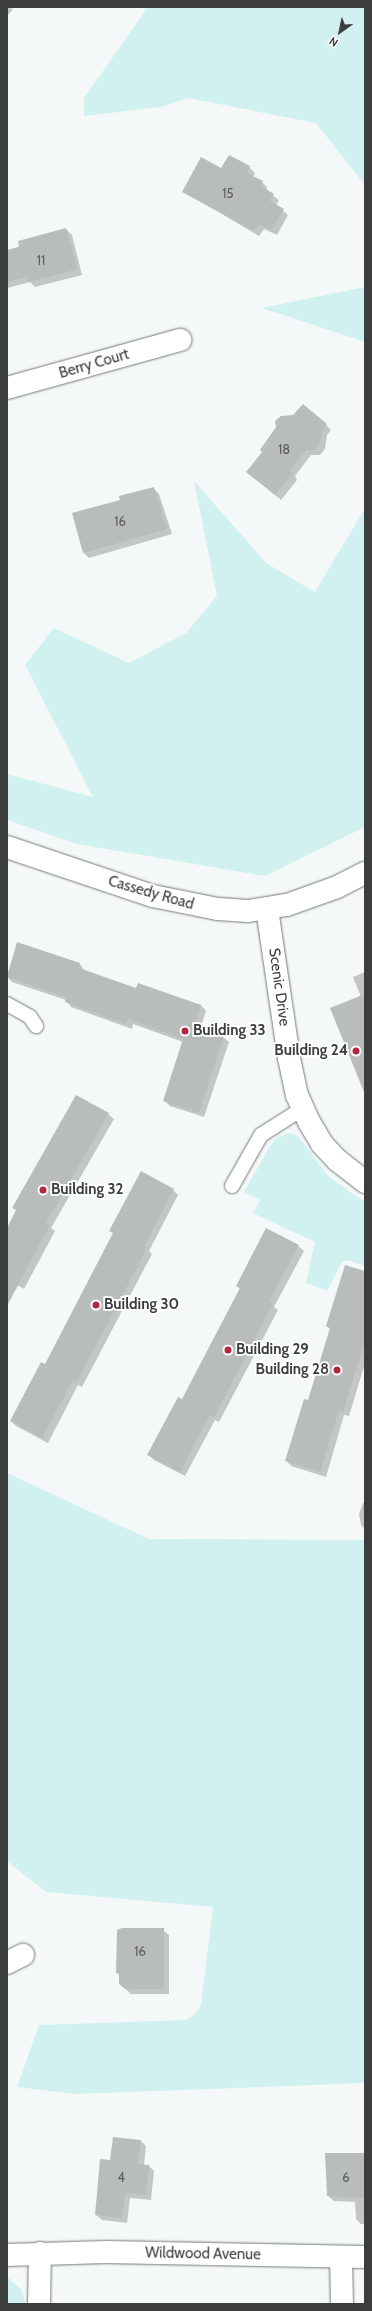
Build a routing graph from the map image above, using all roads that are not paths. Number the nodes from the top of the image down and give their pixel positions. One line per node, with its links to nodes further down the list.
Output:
1 (180, 340): 2 (street, Berry Court)
2 (7, 388)
3 (7, 847): 5 (street, Cassedy Road)
4 (365, 873): 5 (street, Cassedy Road)
5 (267, 909): 8 (street, Scenic Drive)
6 (7, 1004): 7 (lane)
7 (36, 1026)
8 (302, 1109): 9 (street, Scenic Drive); 10 (lane)
9 (365, 1182)
10 (232, 1186)
11 (40, 2253): 12 (street, Wildwood Avenue); 13 (street, Wildwood Avenue); 15 (street)
12 (7, 2255)
13 (342, 2257): 14 (street, Wildwood Avenue); 16 (street)
14 (365, 2257)
15 (38, 2304)
16 (342, 2304)

